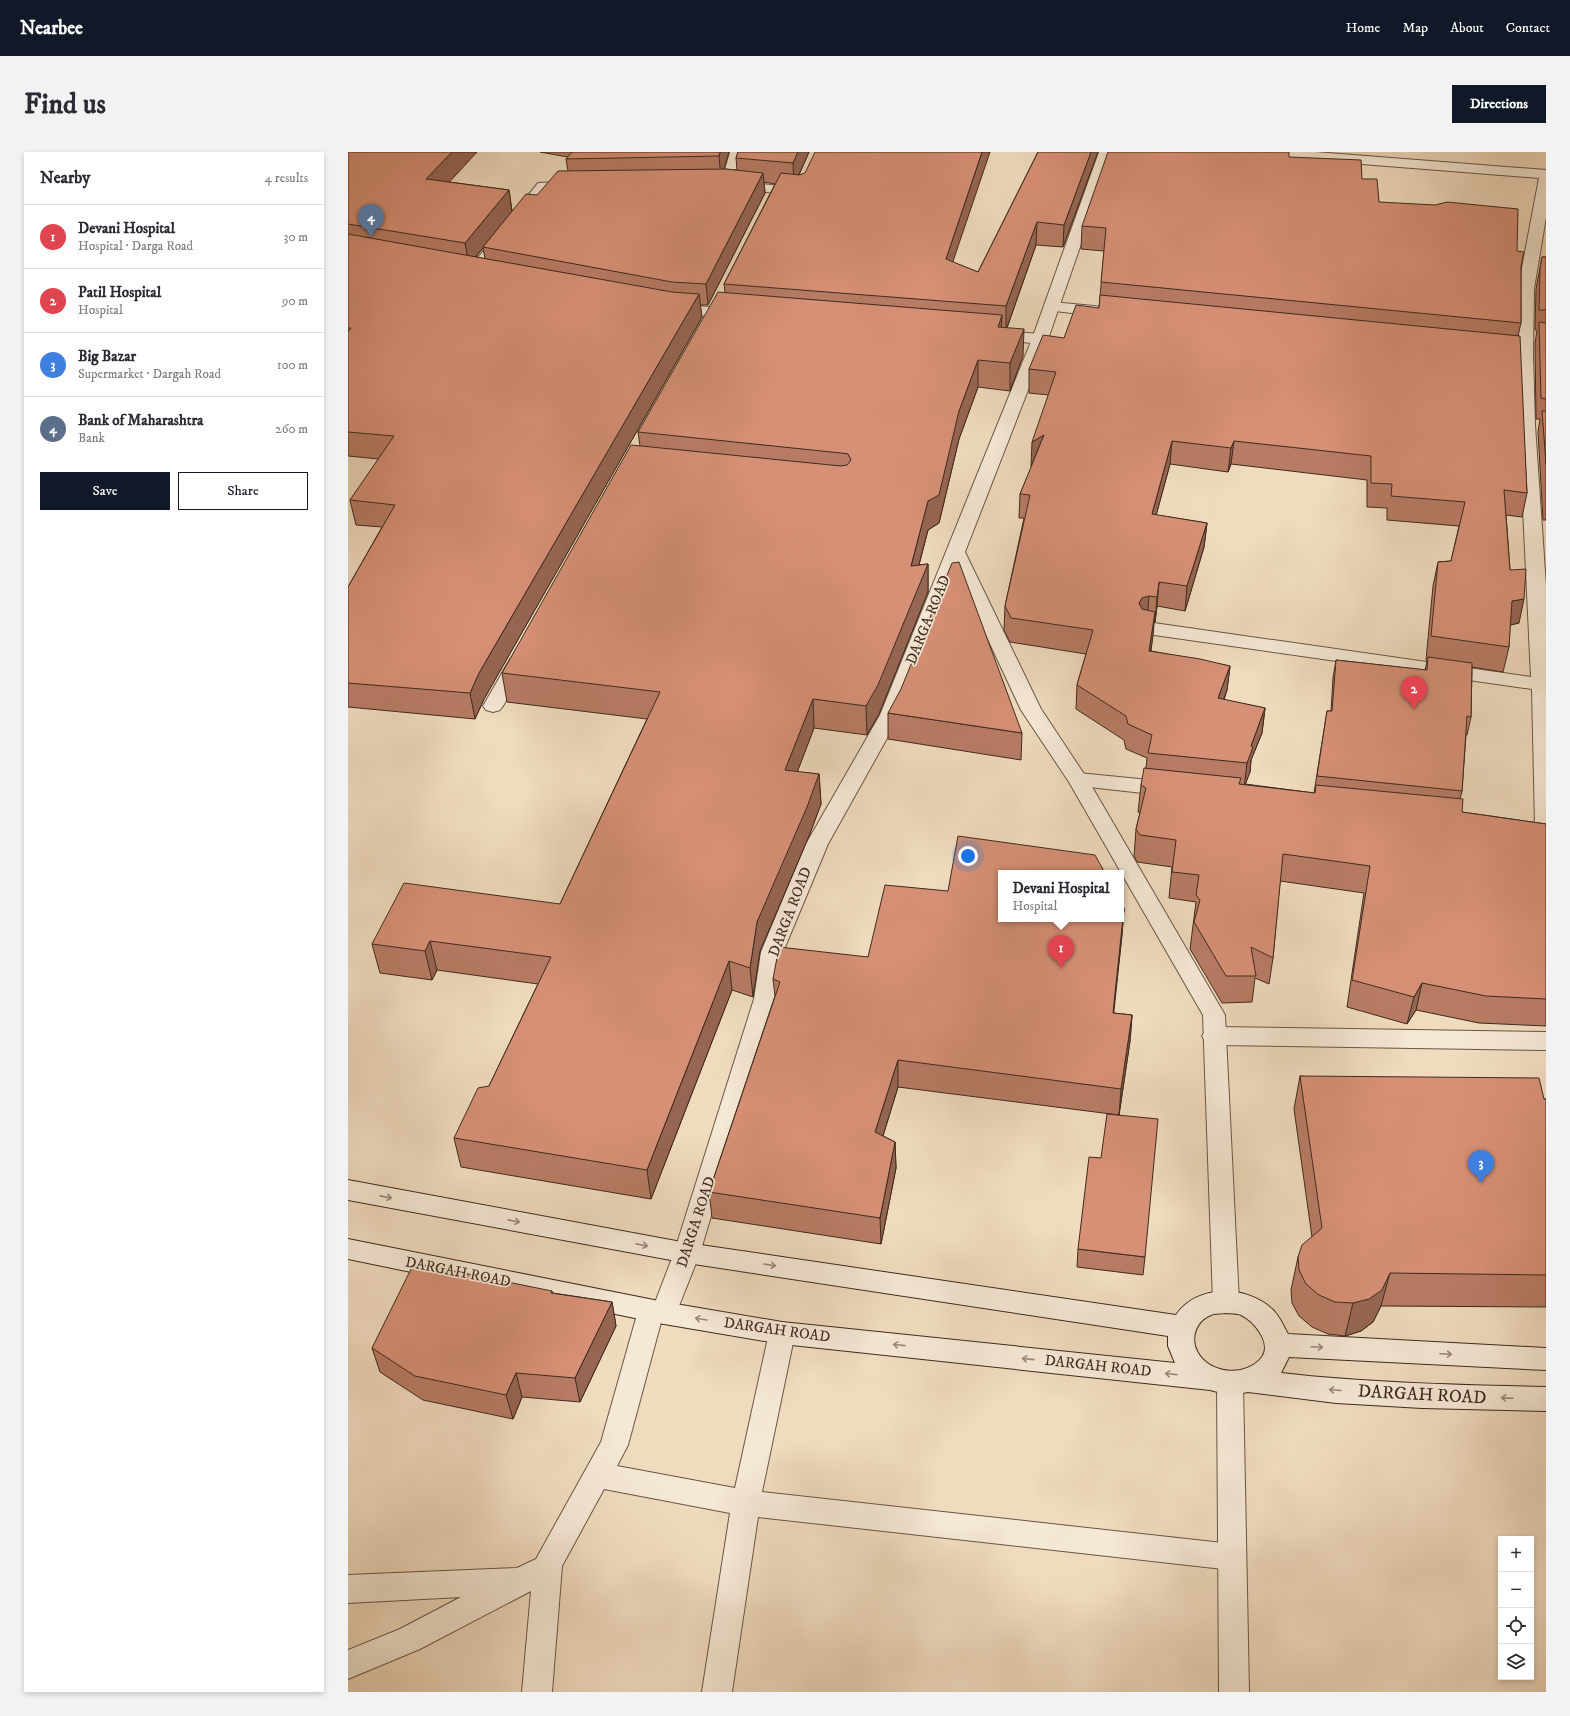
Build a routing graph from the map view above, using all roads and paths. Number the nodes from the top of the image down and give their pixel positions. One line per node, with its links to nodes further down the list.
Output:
1 (737, 152): 6 (street)
2 (1106, 152): 17 (street, DARGA ROAD)
3 (1261, 152): 4 (street)
4 (1356, 155): 5 (street)
5 (1546, 175): 12 (street)
6 (728, 184): 8 (street); 9 (street)
7 (589, 185): 14 (street)
8 (712, 185)
9 (776, 189): 10 (street); 11 (street)
10 (792, 191)
11 (769, 203)
12 (1543, 214): 22 (street)
13 (458, 270): 14 (street)
14 (474, 272): 15 (street)
15 (489, 275)
16 (658, 306): 19 (street)
17 (1052, 307): 18 (street); 21 (street, DARGA ROAD)
18 (1115, 313)
19 (754, 316)
20 (977, 334): 21 (street)
21 (1040, 339): 23 (street, DARGA ROAD)
22 (1540, 530): 26 (street)
23 (956, 552): 28 (street); 35 (street, DARGA ROAD)
24 (1147, 628): 26 (street)
25 (528, 644): 27 (street)
26 (1543, 677): 30 (street)
27 (493, 706)
28 (1078, 780): 29 (street); 31 (street)
29 (1189, 791)
30 (1540, 826)
31 (1214, 1036): 32 (street); 36 (street)
32 (1546, 1041)
33 (348, 1190): 35 (street, one-way to 35)
34 (348, 1249): 37 (street, DARGAH ROAD)
35 (687, 1253): 37 (street, DARGA ROAD); 38 (street, one-way to 38)
36 (1226, 1302): 38 (street); 40 (street)
37 (658, 1312): 39 (street, DARGAH ROAD, one-way to 37); 44 (street, DARGA ROAD)
38 (1183, 1326): 42 (street)
39 (782, 1333): 42 (street, DARGAH ROAD, one-way to 39); 45 (street)
40 (1278, 1346): 41 (street, one-way to 41); 42 (street)
41 (1546, 1359)
42 (1230, 1381): 43 (street, DARGAH ROAD, one-way to 42); 46 (street)
43 (1546, 1399)
44 (597, 1475): 45 (street); 47 (street, DARGA ROAD)
45 (746, 1503): 46 (street); 52 (street)
46 (1232, 1557): 53 (street)
47 (548, 1564): 48 (street); 51 (street)
48 (522, 1580): 49 (street); 50 (street)
49 (348, 1589)
50 (348, 1664)
51 (537, 1692)
52 (717, 1692)
53 (1234, 1692)

